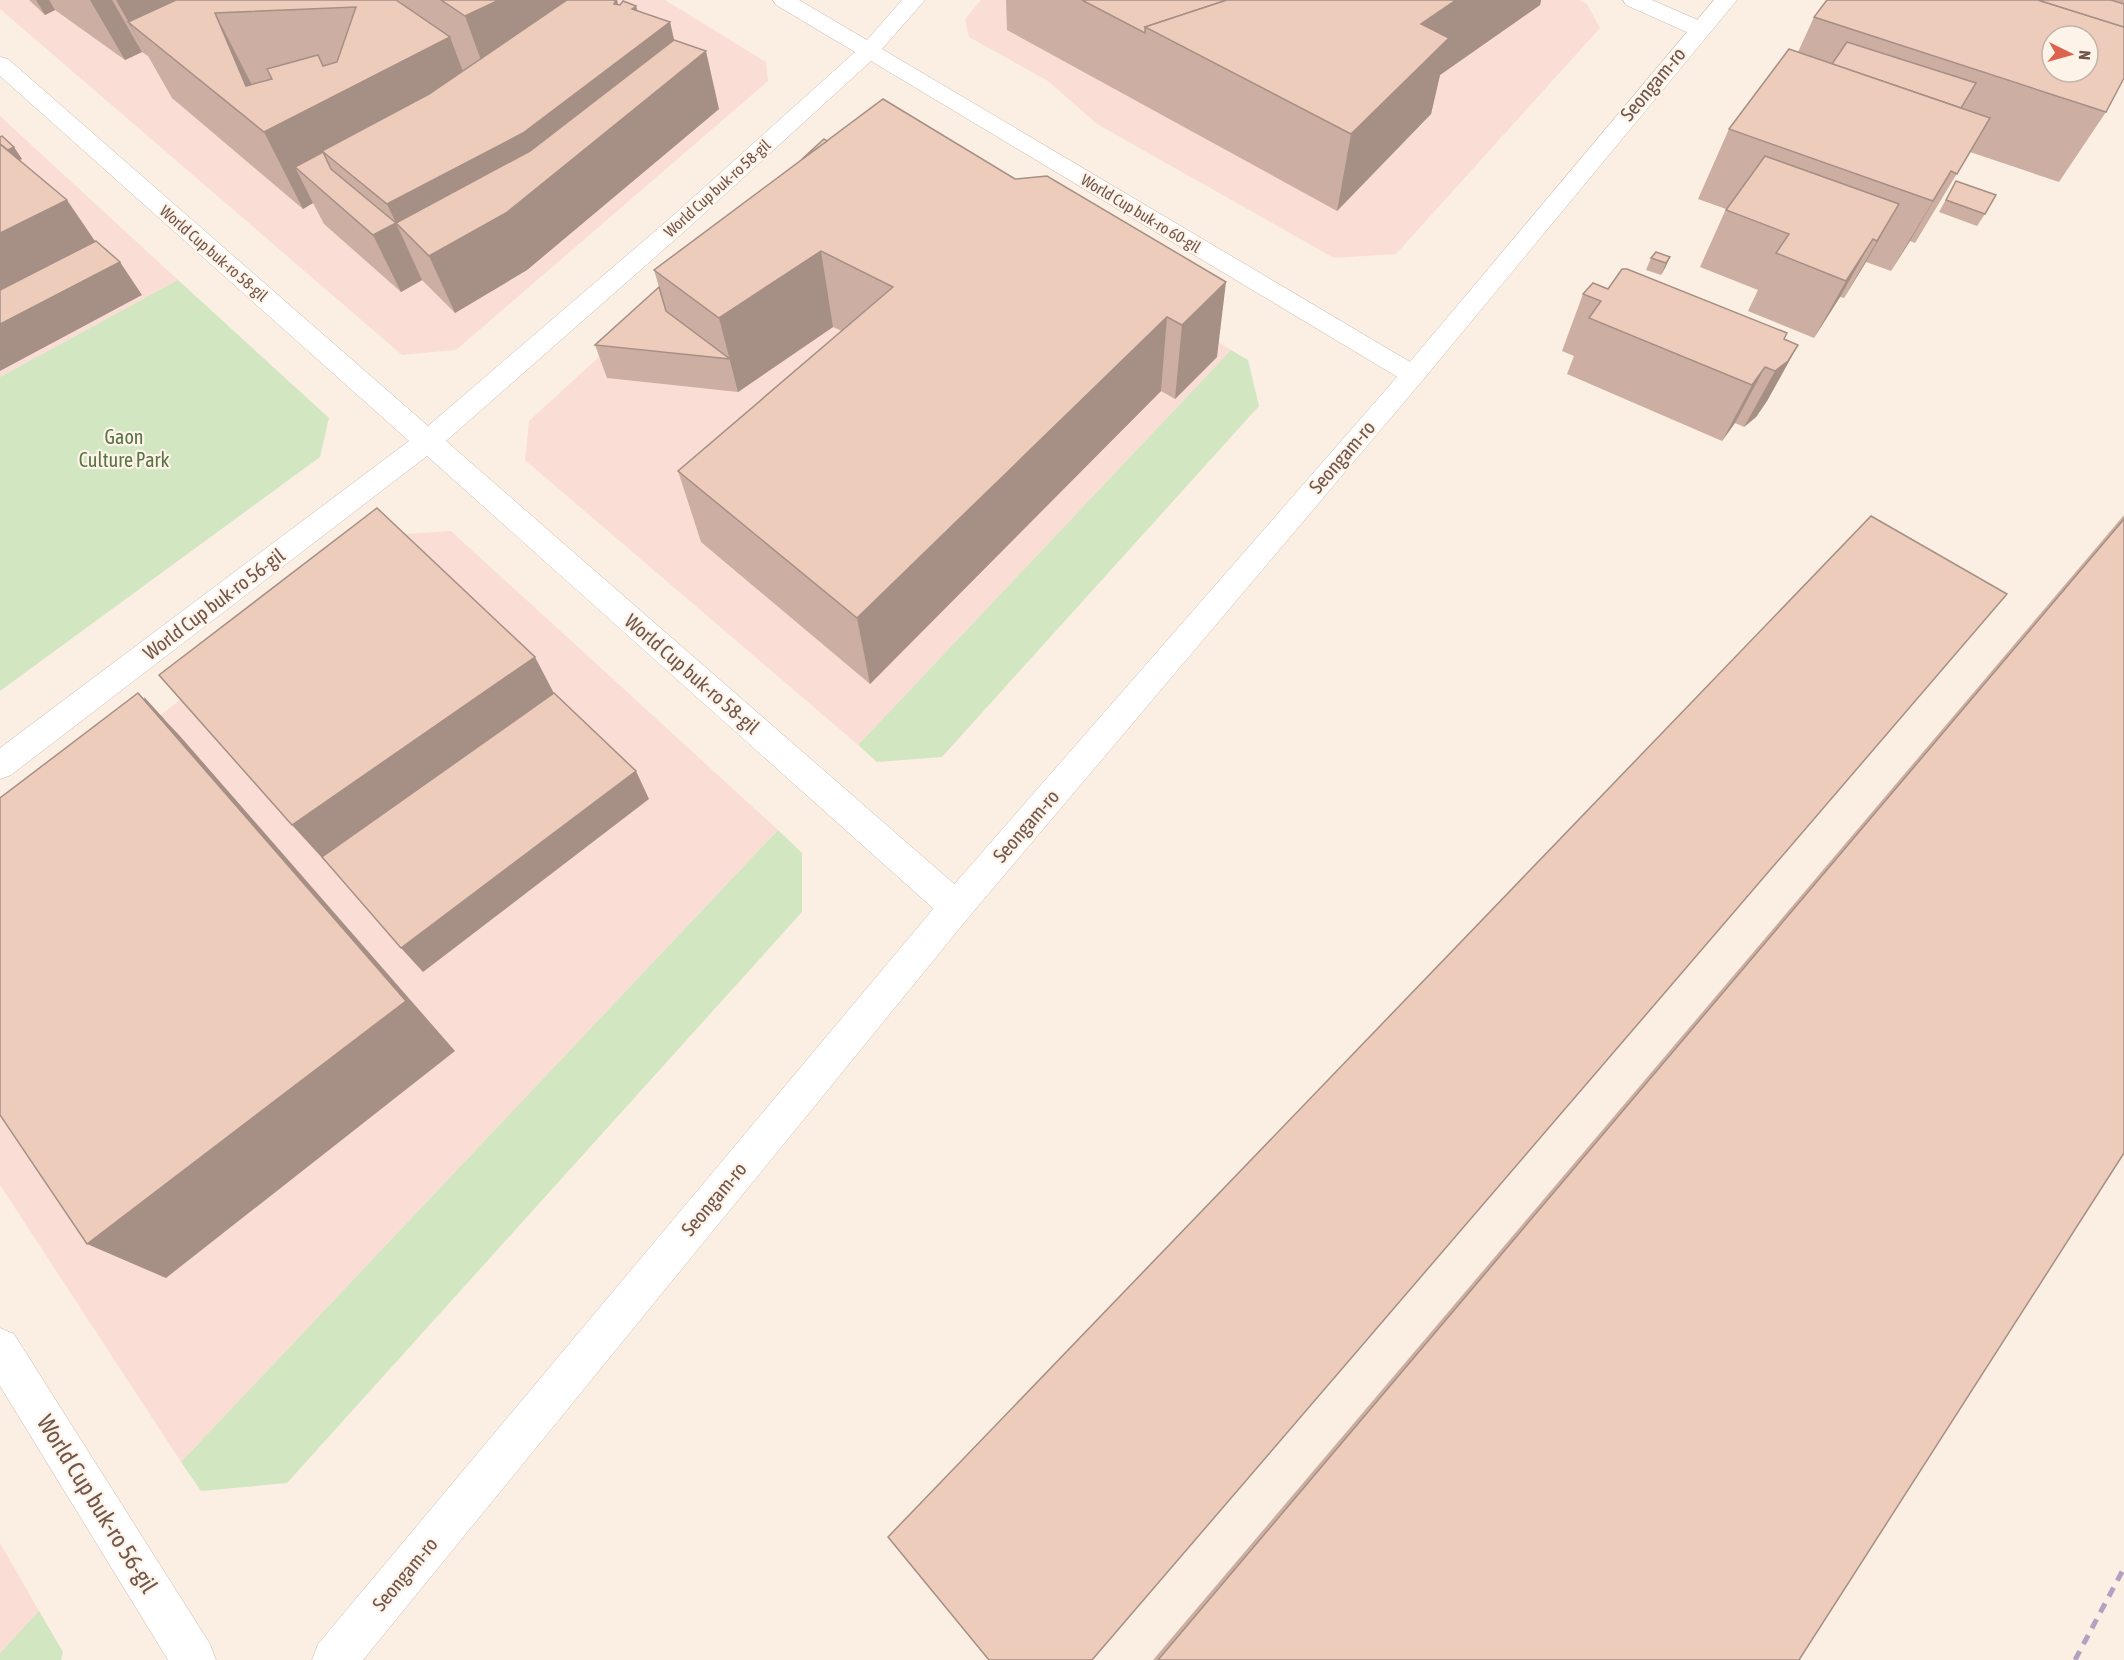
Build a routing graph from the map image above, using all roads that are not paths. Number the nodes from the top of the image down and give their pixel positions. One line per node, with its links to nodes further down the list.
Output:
1 (783, 0): 6 (street, World Cup buk-ro 60-gil)
2 (914, 0): 6 (street)
3 (1634, 0): 5 (street)
4 (1726, 0): 5 (street, Seongam-ro)
5 (1699, 29): 8 (street, Seongam-ro)
6 (869, 51): 8 (street, World Cup buk-ro 60-gil); 9 (street, World Cup buk-ro 58-gil)
7 (0, 64): 9 (street, World Cup buk-ro 58-gil)
8 (1413, 375): 11 (street, Seongam-ro)
9 (428, 441): 10 (street, World Cup buk-ro 56-gil); 11 (street, World Cup buk-ro 58-gil)
10 (0, 766)
11 (956, 907): 14 (street, Seongam-ro)
12 (0, 1348): 13 (street, World Cup buk-ro 56-gil)
13 (194, 1660)
14 (334, 1660)

